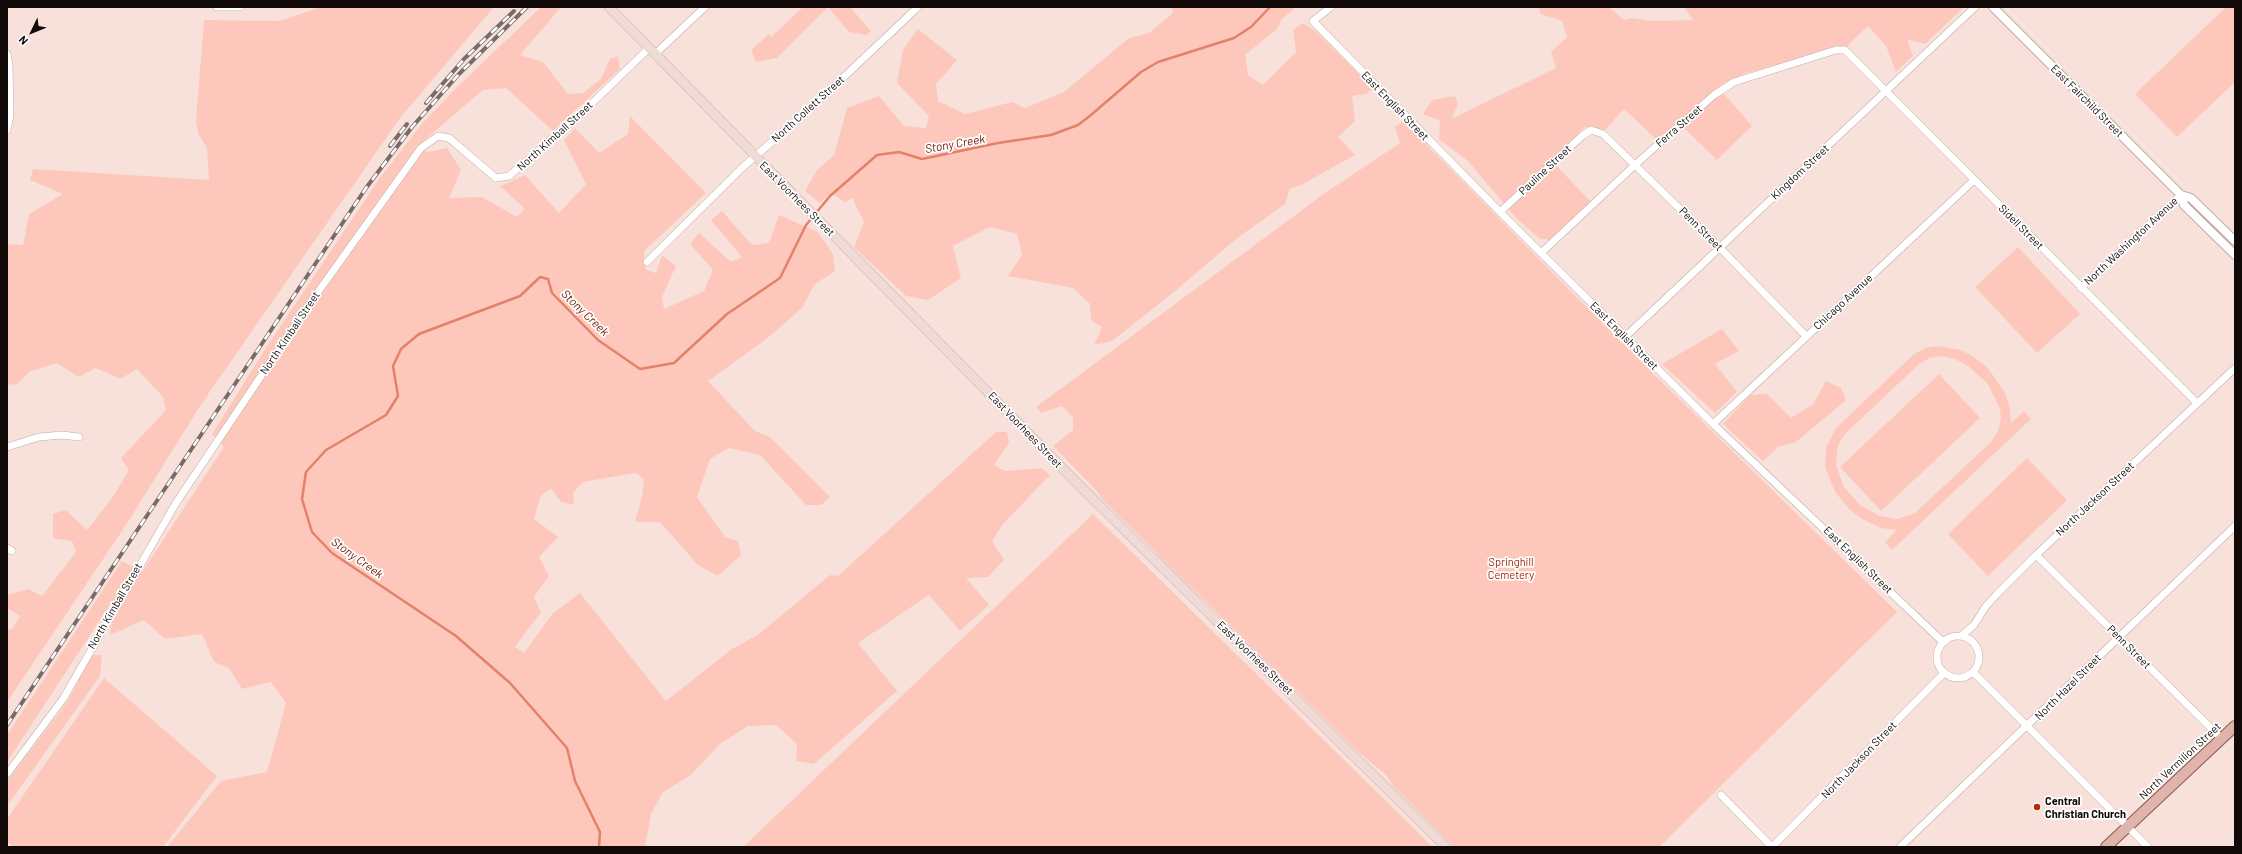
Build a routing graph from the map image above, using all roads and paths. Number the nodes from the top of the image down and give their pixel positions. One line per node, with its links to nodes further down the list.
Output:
1 (217, 7): 2 (street)
2 (240, 7)
3 (609, 7): 10 (main road, East Voorhees Street)
4 (705, 7): 10 (street, North Kimball Street)
5 (918, 7): 15 (street, North Collett Street)
6 (1331, 7): 19 (street, East English Street)
7 (1975, 7): 12 (street, Kingdom Street)
8 (1993, 7): 18 (street, East Fairchild Street)
9 (1845, 50): 12 (street, Sidell Street); 16 (street, Ferra Street)
10 (652, 51): 15 (main road, East Voorhees Street); 43 (street, North Kimball Street)
11 (7, 54): 13 (street)
12 (1886, 91): 17 (street, Sidell Street); 21 (street, Kingdom Street)
13 (7, 130)
14 (1591, 130): 16 (street, Penn Street); 19 (street, Pauline Street)
15 (756, 157): 24 (street, North Collett Street); 46 (main road, East Voorhees Street)
16 (1636, 164): 21 (street, Penn Street); 22 (street, Ferra Street)
17 (1974, 180): 25 (street, Sidell Street); 26 (street, Chicago Avenue)
18 (2181, 195): 20 (street, East Fairchild Street); 23 (street, East Fairchild Street); 25 (street, North Washington Avenue)
19 (1500, 212): 22 (street, East English Street)
20 (2235, 241)
21 (1720, 247): 26 (street, Penn Street); 27 (street, Kingdom Street)
22 (1541, 253): 27 (street, East English Street)
23 (2235, 255)
24 (648, 262)
25 (2081, 288): 29 (street, Sidell Street)
26 (1806, 336): 30 (street, Chicago Avenue)
27 (1625, 337): 30 (street, East English Street)
28 (2235, 368): 29 (street, North Jackson Street)
29 (2197, 403): 34 (street, North Jackson Street)
30 (1713, 424): 37 (street, East English Street)
31 (79, 437): 32 (street)
32 (7, 447)
33 (2235, 526): 36 (street, North Hazel Street)
34 (2036, 555): 35 (street, North Jackson Street); 36 (street, Penn Street)
35 (1961, 636): 37 (street); 39 (street)
36 (2119, 637): 40 (street, North Hazel Street); 42 (street, Penn Street)
37 (1943, 642): 38 (street)
38 (1944, 673): 39 (street); 47 (street, North Jackson Street)
39 (1974, 673): 40 (street)
40 (2028, 726): 45 (street); 48 (street, North Hazel Street)
41 (2235, 726): 42 (main road, North Vermilion Street)
42 (2222, 739): 45 (main road, North Vermilion Street)
43 (7, 774)
44 (1721, 795): 47 (street)
45 (2128, 826): 49 (main road, North Vermilion Street); 50 (street)
46 (1446, 847)
47 (1772, 847)
48 (1900, 847)
49 (2106, 847)
50 (2148, 847)

